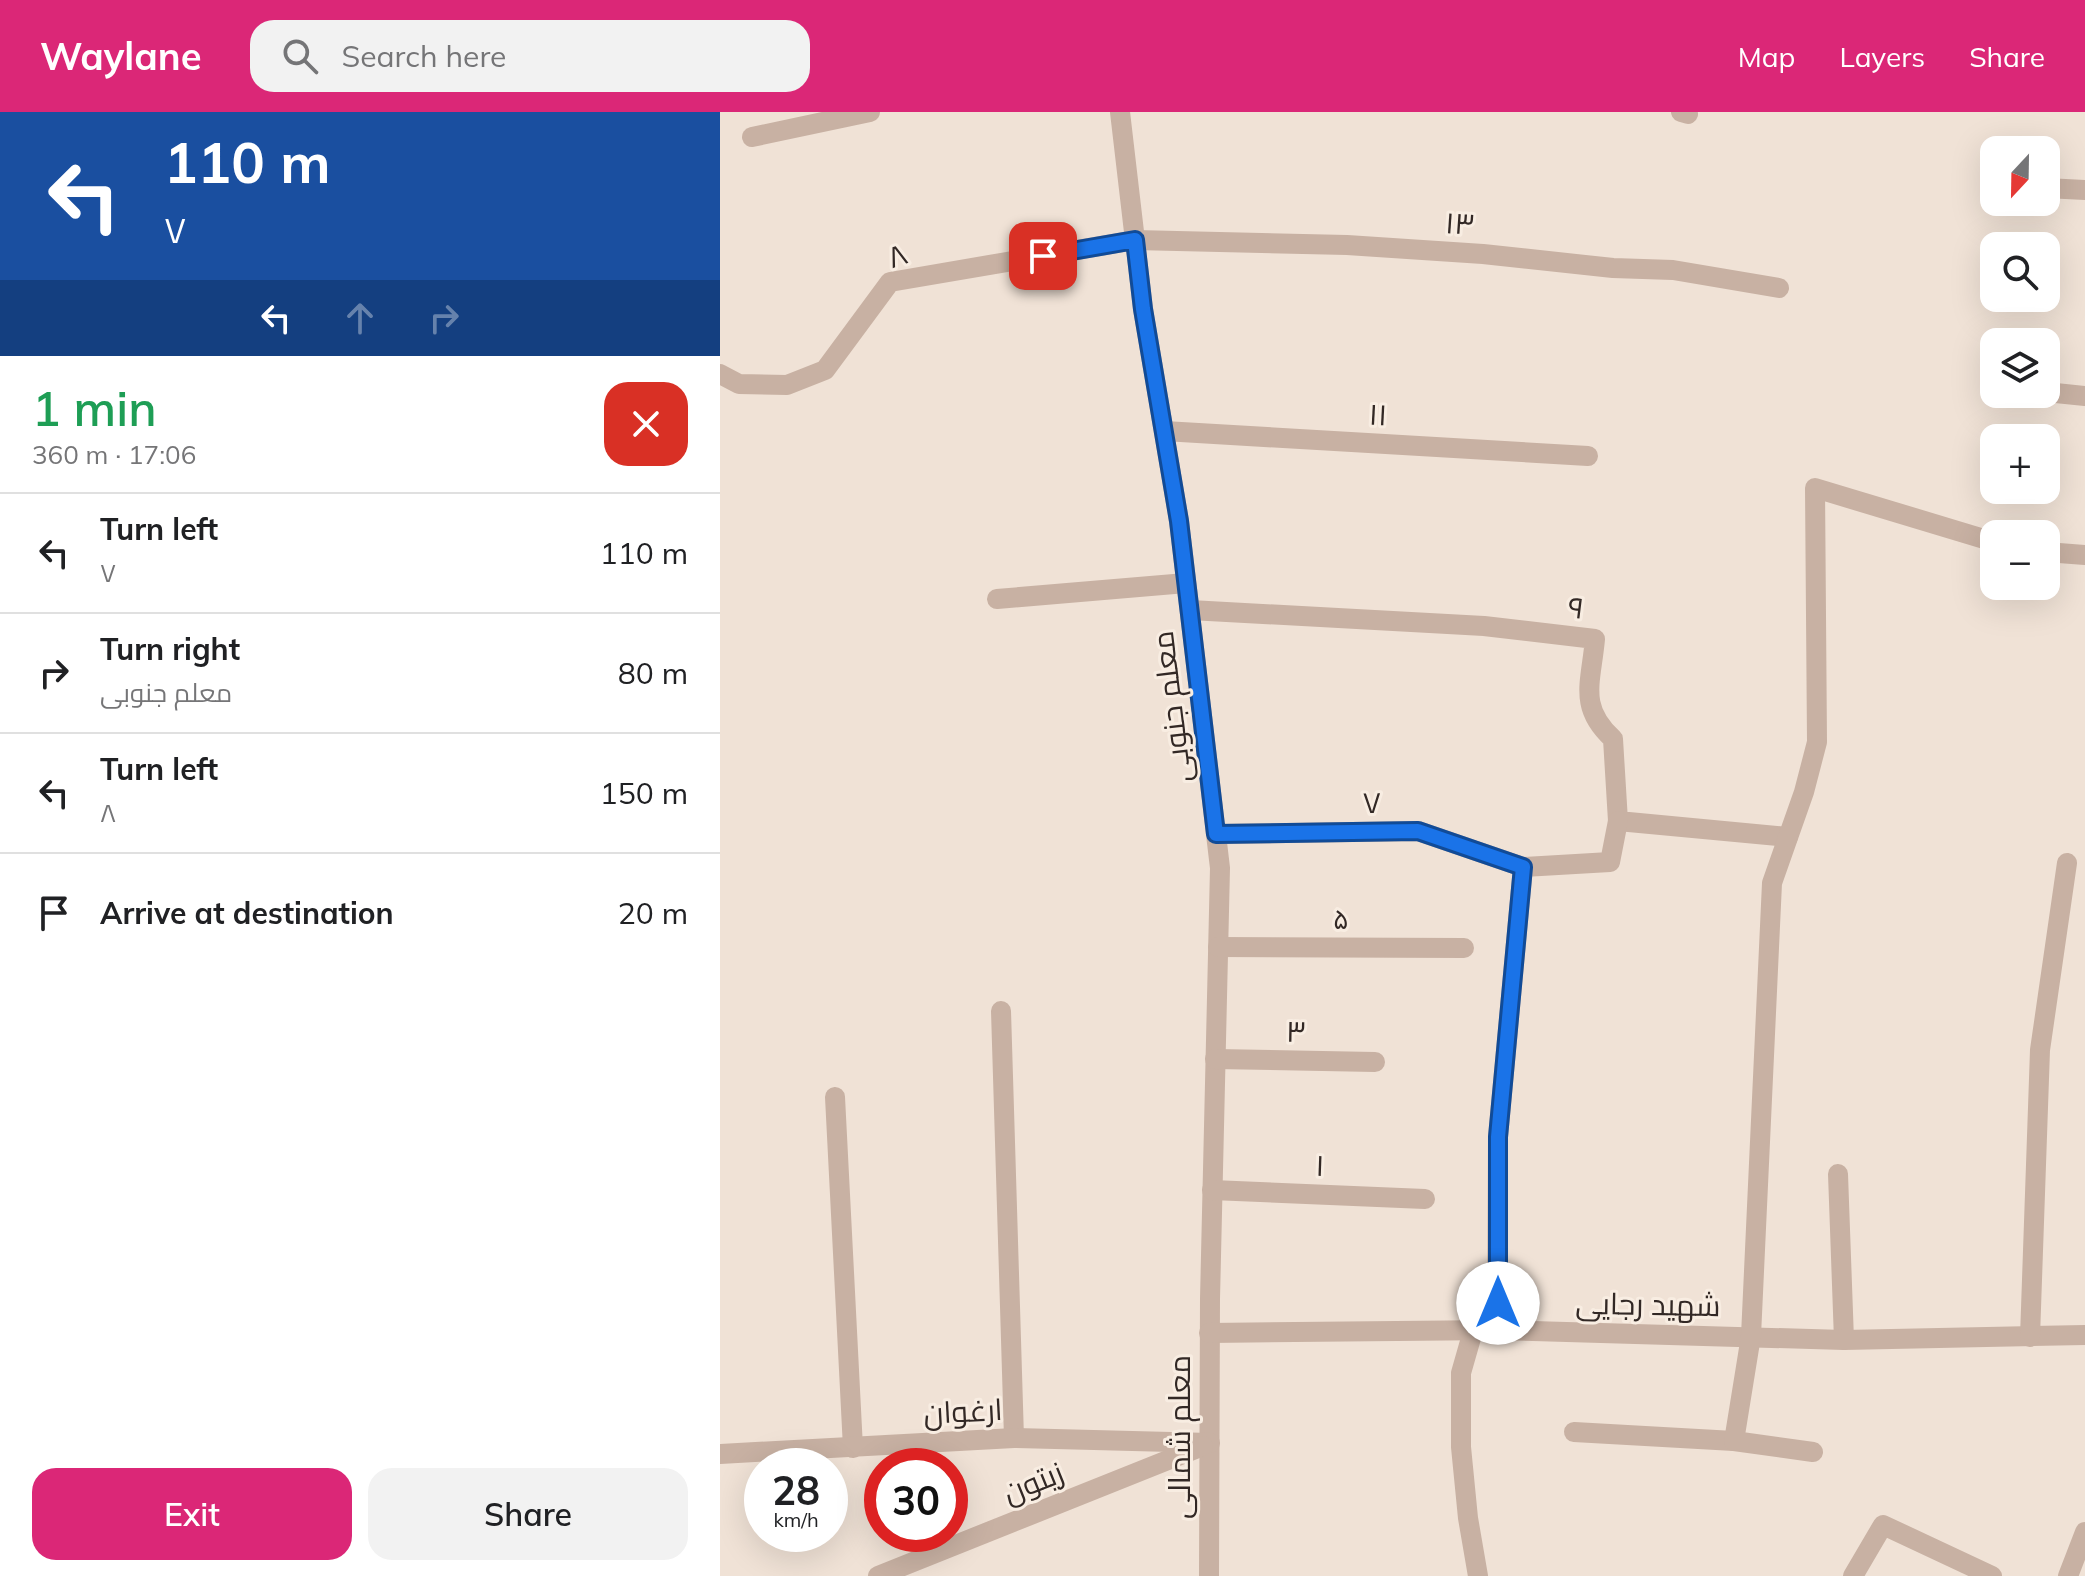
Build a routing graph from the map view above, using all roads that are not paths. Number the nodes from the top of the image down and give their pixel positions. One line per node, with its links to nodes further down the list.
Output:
1 (870, 112): 3 (street)
2 (1120, 112): 6 (street, معلم جنوبی)
3 (752, 137)
4 (2060, 189): 5 (street)
5 (2085, 190)
6 (1135, 240): 7 (street, ۱۳); 8 (street, ۸); 11 (street, معلم جنوبی)
7 (1779, 288)
8 (720, 374)
9 (2060, 393): 10 (street)
10 (2085, 396)
11 (1164, 431): 12 (street, ۱۱); 16 (street, معلم جنوبی)
12 (1588, 456)
13 (1980, 538): 21 (street)
14 (2060, 553): 15 (street)
15 (2085, 555)
16 (1186, 583): 17 (street); 18 (street, معلم جنوبی)
17 (997, 599)
18 (1190, 610): 19 (street, ۹); 20 (street, معلم جنوبی)
19 (1618, 821): 21 (street); 23 (street)
20 (1216, 834): 23 (street, ۷); 24 (street, معلم جنوبی)
21 (1788, 837): 38 (street)
22 (2067, 863): 39 (street)
23 (1523, 867): 34 (street)
24 (1218, 947): 25 (street, ۵); 27 (street, معلم جنوبی)
25 (1464, 948)
26 (1001, 1011): 42 (street)
27 (1215, 1059): 28 (street, ۳); 31 (street, معلم جنوبی)
28 (1375, 1062)
29 (835, 1097): 45 (street)
30 (1838, 1174): 40 (street)
31 (1212, 1190): 32 (street, ۱); 33 (street, معلم جنوبی)
32 (1425, 1199)
33 (1210, 1299): 36 (street, معلم شمالی)
34 (1497, 1330): 35 (street, شهید رجایی); 38 (street, شهید رجایی)
35 (1473, 1331): 36 (street, شهید رجایی); 52 (street)
36 (1209, 1333): 44 (street, معلم شمالی)
37 (2085, 1335): 39 (street, شهید رجایی)
38 (1751, 1336): 40 (street, شهید رجایی); 43 (street)
39 (2030, 1337): 40 (street, شهید رجایی)
40 (1844, 1340)
41 (1574, 1432): 43 (street)
42 (1014, 1438): 44 (street, ارغوان); 45 (street, ارغوان)
43 (1734, 1441): 46 (street)
44 (1210, 1443): 49 (street, زیتون); 51 (street, معلم شمالی)
45 (853, 1448): 47 (street, ارغوان)
46 (1813, 1452)
47 (720, 1454)
48 (2085, 1532): 55 (street)
49 (920, 1568): 50 (street, زیتون)
50 (878, 1576)
51 (1209, 1576)
52 (1478, 1576)
53 (1853, 1576): 54 (street)
54 (1992, 1576)
55 (2068, 1576)

